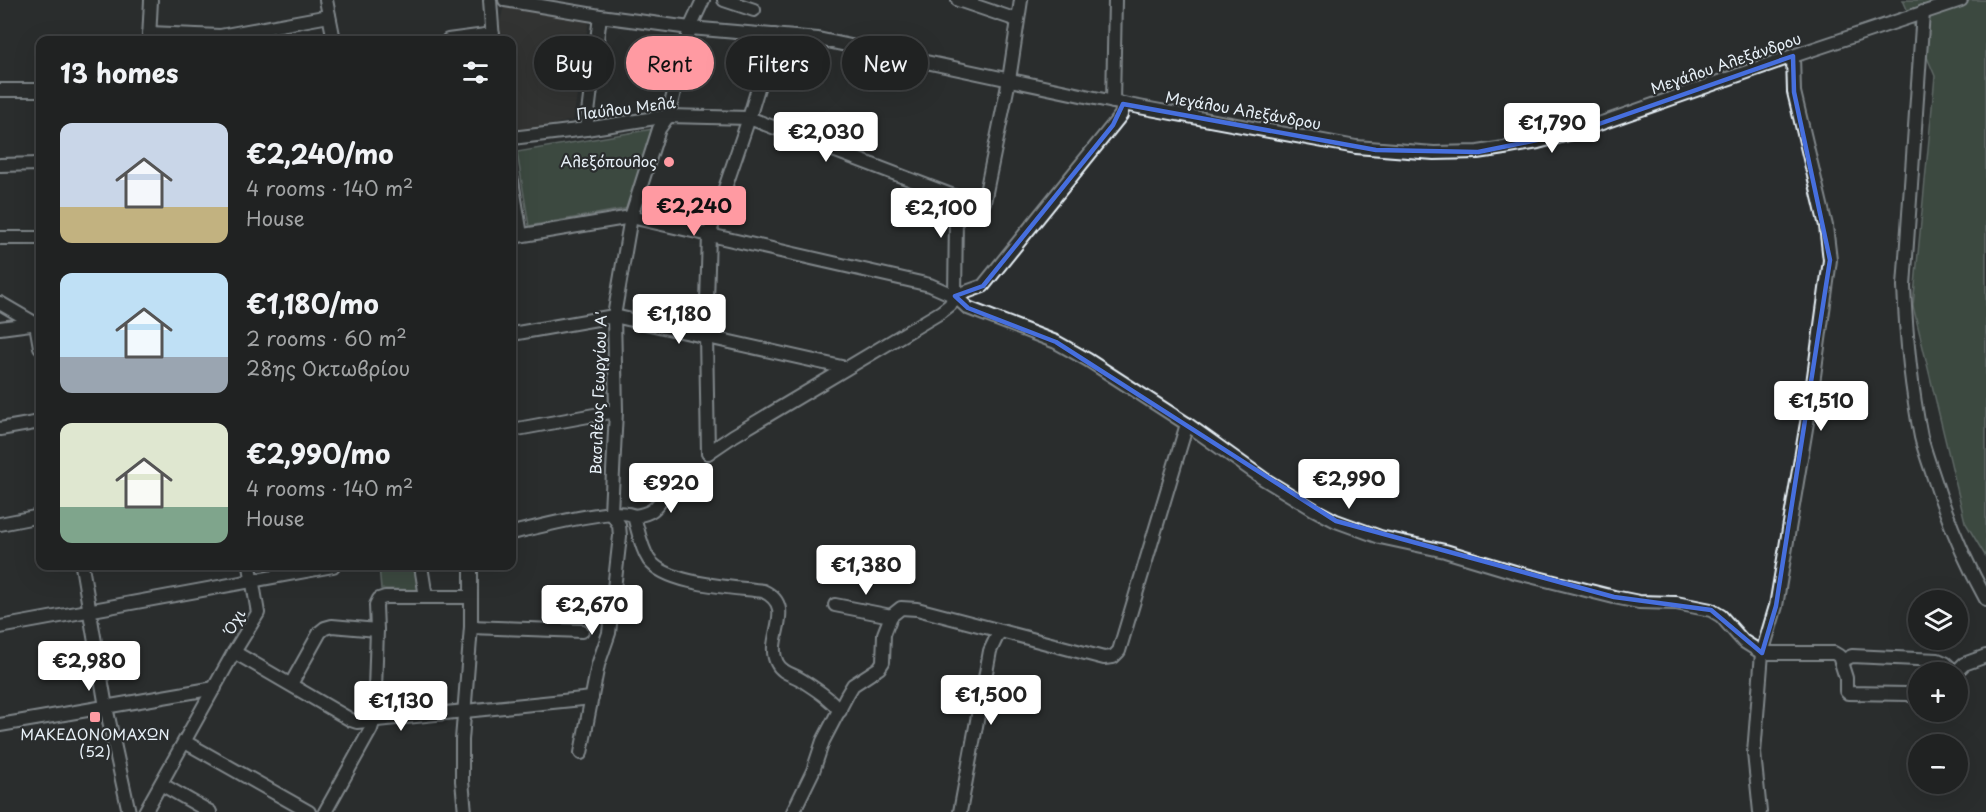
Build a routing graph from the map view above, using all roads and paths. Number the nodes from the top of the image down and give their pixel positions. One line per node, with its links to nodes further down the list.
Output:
1 (151, 0): 18 (street)
2 (326, 0): 13 (street)
3 (490, 0): 21 (street)
4 (505, 0): 14 (street, Μεγάλου Αλεξάνδρου)
5 (703, 0): 16 (street, Βασιλέως Γεωργίου Α')
6 (724, 0): 11 (street)
7 (958, 0): 15 (street)
8 (1021, 0): 15 (street)
9 (1115, 0): 26 (street)
10 (1961, 0): 12 (street, Μεγάλου Αλεξάνδρου)
11 (754, 10)
12 (1923, 12): 22 (street, Μεγάλου Αλεξάνδρου); 67 (street)
13 (329, 16): 19 (street); 20 (street)
14 (600, 16): 16 (street, Μεγάλου Αλεξάνδρου); 29 (street)
15 (1017, 20): 23 (street)
16 (690, 28): 17 (street, Μεγάλου Αλεξάνδρου); 27 (street, Βασιλέως Γεωργίου Α')
17 (774, 35): 23 (street, Μεγάλου Αλεξάνδρου); 28 (street)
18 (149, 36)
19 (219, 36)
20 (333, 36)
21 (493, 36)
22 (1793, 56): 26 (street, Μεγάλου Αλεξάνδρου); 77 (street)
23 (1008, 80): 26 (street, Μεγάλου Αλεξάνδρου); 33 (street, Παύλου Μελά)
24 (0, 90): 25 (street)
25 (36, 90)
26 (1118, 103): 39 (street)
27 (668, 116): 28 (street, Παύλου Μελά); 29 (street, Παύλου Μελά); 34 (street, Βασιλέως Γεωργίου Α')
28 (749, 118): 33 (street, Παύλου Μελά); 35 (street)
29 (586, 129): 30 (street, Παύλου Μελά)
30 (516, 138)
31 (36, 164): 32 (street)
32 (0, 165)
33 (965, 201): 39 (street)
34 (631, 217): 35 (street); 36 (street); 41 (street, Βασιλέως Γεωργίου Α')
35 (710, 235): 39 (street); 46 (street)
36 (516, 236)
37 (0, 238): 38 (street)
38 (36, 238)
39 (955, 296): 47 (street); 50 (street)
40 (0, 303): 42 (street)
41 (614, 316): 45 (street); 46 (street); 48 (street, Βασιλέως Γεωργίου Α')
42 (36, 322)
43 (36, 323): 44 (street)
44 (0, 328)
45 (516, 333)
46 (706, 335): 47 (street); 47 (street)
47 (846, 368)
48 (616, 411): 52 (street); 54 (street, Βασιλέως Γεωργίου Α')
49 (36, 423): 51 (street)
50 (1186, 424): 75 (street); 77 (street)
51 (0, 429)
52 (516, 429)
53 (662, 485): 55 (street)
54 (611, 512): 55 (street); 58 (street); 85 (street)
55 (634, 516): 88 (street)
56 (36, 517): 57 (street)
57 (0, 524)
58 (516, 531)
59 (83, 570): 69 (street)
60 (251, 570): 64 (street, Όχι)
61 (308, 570): 64 (street)
62 (422, 570): 65 (street)
63 (471, 570): 66 (street)
64 (253, 579): 69 (street); 76 (street, Όχι)
65 (426, 597): 66 (street); 73 (street)
66 (471, 597): 72 (street)
67 (1986, 599)
68 (835, 605): 70 (street)
69 (90, 610): 71 (street); 86 (street)
70 (891, 616): 75 (street); 88 (street)
71 (0, 627)
72 (471, 627): 74 (street); 87 (street)
73 (377, 630): 82 (street); 89 (street)
74 (582, 631)
75 (999, 632): 101 (street)
76 (234, 652): 82 (street); 83 (street, Όχι)
77 (1762, 653): 79 (street); 102 (street)
78 (1986, 656): 81 (street)
79 (1841, 661): 80 (street); 84 (street)
80 (1942, 662)
81 (1968, 663)
82 (291, 684): 89 (street)
83 (214, 688): 86 (street); 91 (street, Όχι)
84 (1908, 694)
85 (592, 698): 87 (street); 92 (street)
86 (106, 707): 90 (street); 94 (street)
87 (466, 711): 89 (street); 99 (street)
88 (840, 711): 100 (street)
89 (374, 719): 98 (street)
90 (0, 725)
91 (184, 742): 93 (street, Όχι); 97 (street)
92 (581, 753)
93 (161, 784): 95 (street, Όχι); 96 (street)
94 (129, 812)
95 (145, 812)
96 (210, 812)
97 (309, 812)
98 (325, 812)
99 (465, 812)
100 (793, 812)
101 (960, 812)
102 (1760, 812)

